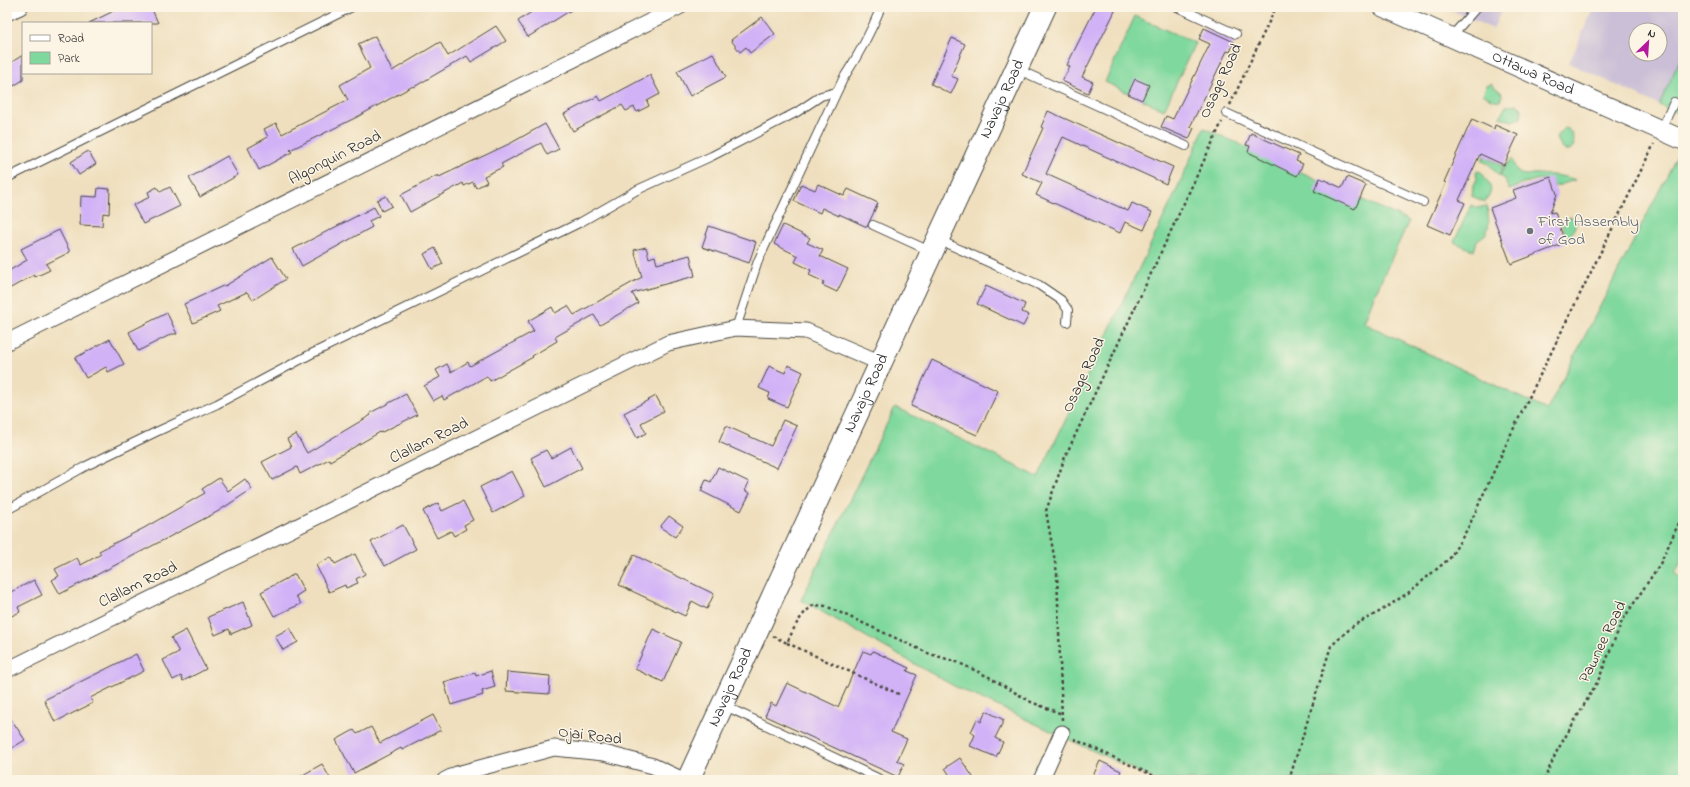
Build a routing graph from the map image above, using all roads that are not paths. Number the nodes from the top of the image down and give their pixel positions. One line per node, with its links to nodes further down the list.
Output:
1 (20, 7): 9 (street)
2 (352, 7): 19 (lane)
3 (679, 7): 25 (street, Algonquin Road)
4 (881, 7): 13 (lane)
5 (1045, 7): 12 (main road, Navajo Road)
6 (1177, 7): 10 (lane)
7 (1384, 7): 11 (street, Ottawa Road)
8 (1477, 7): 11 (lane)
9 (7, 13)
10 (1236, 34)
11 (1451, 37): 16 (street, Ottawa Road)
12 (1017, 68): 18 (lane); 22 (main road, Navajo Road)
13 (836, 92): 24 (lane); 27 (lane)
14 (1674, 102): 16 (lane)
15 (1226, 113): 20 (lane)
16 (1661, 130): 17 (street, Ottawa Road)
17 (1683, 140)
18 (1186, 146)
19 (7, 178)
20 (1424, 202)
21 (873, 225): 22 (lane)
22 (935, 246): 23 (lane); 26 (main road, Navajo Road)
23 (1067, 322)
24 (736, 328): 26 (street, Clallam Road); 28 (street, Clallam Road)
25 (7, 342)
26 (882, 363): 29 (main road, Navajo Road)
27 (7, 510)
28 (7, 670)
29 (722, 705): 33 (main road, Navajo Road); 34 (lane)
30 (1062, 733): 35 (street)
31 (445, 780): 32 (street, Ojai Road)
32 (683, 780)
33 (688, 780)
34 (882, 780)
35 (1041, 780)

